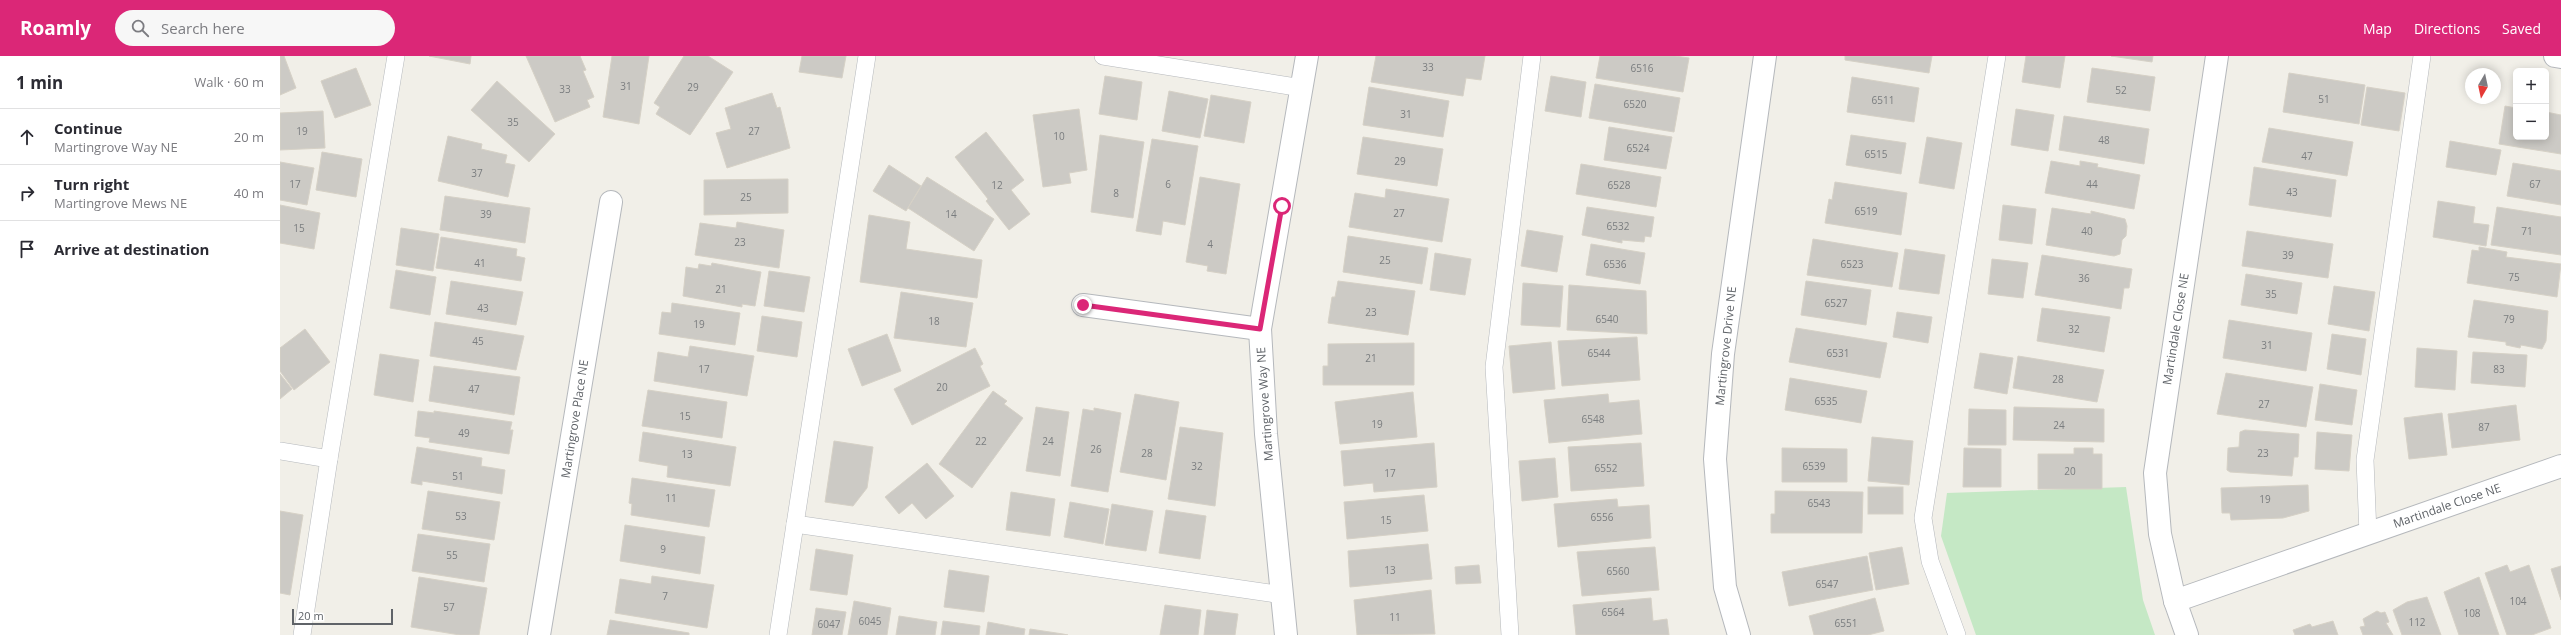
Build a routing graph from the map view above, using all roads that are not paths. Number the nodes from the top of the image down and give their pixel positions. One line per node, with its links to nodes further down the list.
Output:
1 (396, 56): 17 (lane)
2 (867, 56): 19 (lane)
3 (1103, 56): 12 (lane)
4 (1307, 56): 12 (street, Martingrove Way NE)
5 (1532, 56): 27 (lane)
6 (1765, 56): 28 (street, Martingrove Drive NE)
7 (1997, 56): 29 (lane)
8 (2217, 56): 22 (street, Martindale Close NE)
9 (2422, 56): 20 (lane)
10 (2555, 56): 11 (street)
11 (2561, 57)
12 (1302, 88): 15 (street, Martingrove Way NE)
13 (612, 202): 24 (street, Martingrove Place NE)
14 (1083, 305): 15 (street)
15 (1260, 329): 21 (street, Martingrove Way NE)
16 (280, 451): 17 (lane)
17 (328, 459): 23 (lane)
18 (2561, 466): 20 (street, Martindale Close NE)
19 (795, 524): 21 (lane); 25 (lane)
20 (2368, 534): 22 (street, Martindale Close NE)
21 (1283, 595): 26 (street, Martingrove Way NE)
22 (2175, 601): 30 (street, Martindale Close NE)
23 (302, 635)
24 (540, 635)
25 (778, 635)
26 (1286, 635)
27 (1510, 635)
28 (1739, 635)
29 (1957, 635)
30 (2187, 635)

